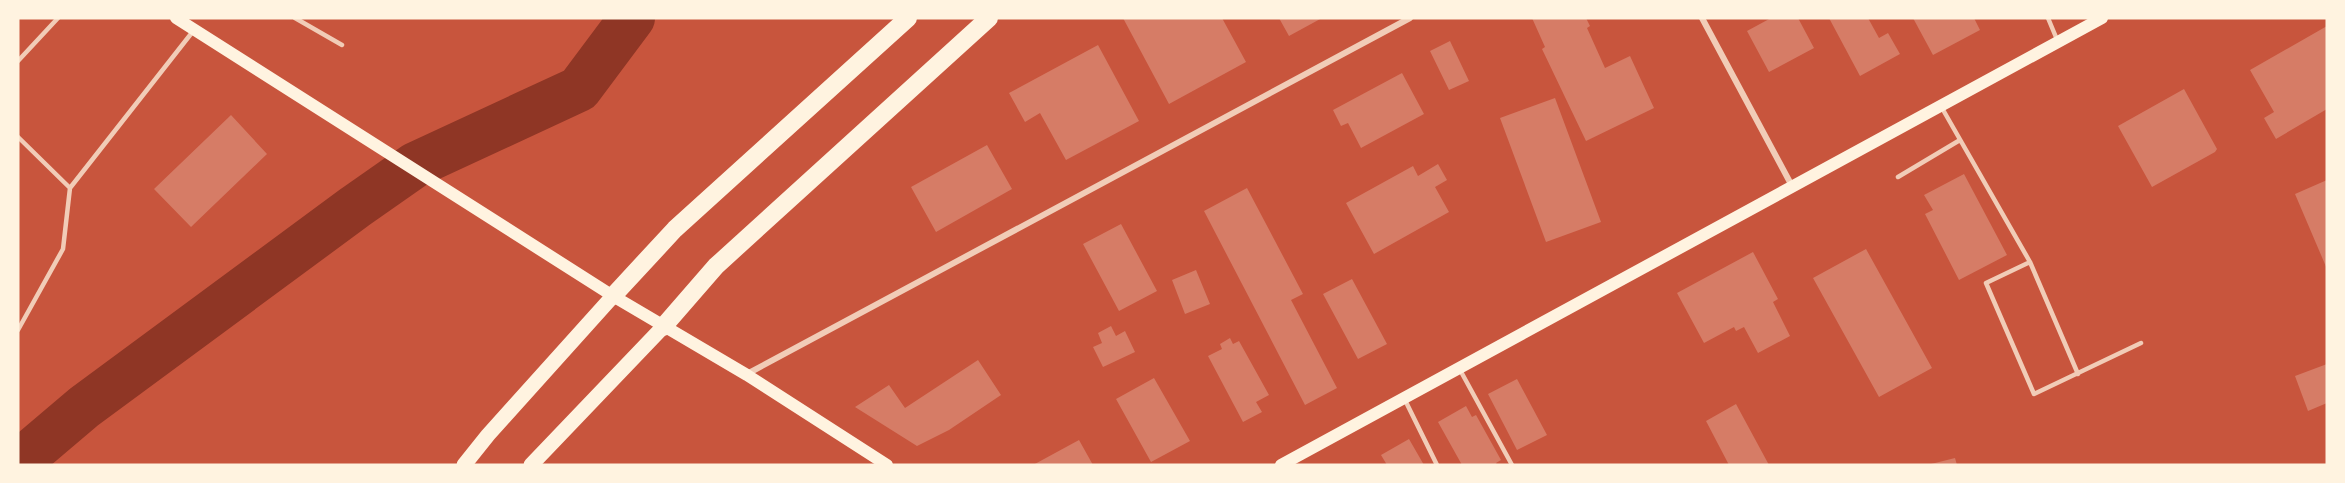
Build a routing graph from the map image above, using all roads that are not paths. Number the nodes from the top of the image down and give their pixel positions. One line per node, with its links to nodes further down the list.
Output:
1 (58, 18): 13 (lane)
2 (176, 18): 10 (main road)
3 (295, 18): 12 (lane)
4 (908, 18): 21 (highway)
5 (989, 18): 22 (highway)
6 (1410, 18): 27 (street)
7 (1702, 18): 18 (street)
8 (2048, 18): 11 (lane)
9 (2102, 18): 11 (main road)
10 (194, 30): 19 (lane); 21 (main road)
11 (2058, 42): 14 (main road)
12 (342, 45)
13 (18, 61)
14 (1940, 106): 16 (lane); 18 (main road)
15 (18, 137): 19 (lane)
16 (1960, 140): 17 (lane); 20 (lane)
17 (1898, 177)
18 (1792, 186): 25 (main road)
19 (70, 188): 23 (lane)
20 (2030, 262): 26 (lane); 26 (lane)
21 (614, 296): 22 (main road); 29 (main road)
22 (663, 327): 27 (main road); 30 (main road)
23 (18, 330)
24 (2141, 343): 26 (lane)
25 (1459, 368): 28 (main road); 34 (lane)
26 (2078, 374)
27 (747, 375): 31 (main road)
28 (1404, 398): 32 (main road); 33 (lane)
29 (464, 465)
30 (531, 465)
31 (887, 465)
32 (1281, 465)
33 (1437, 465)
34 (1512, 465)

